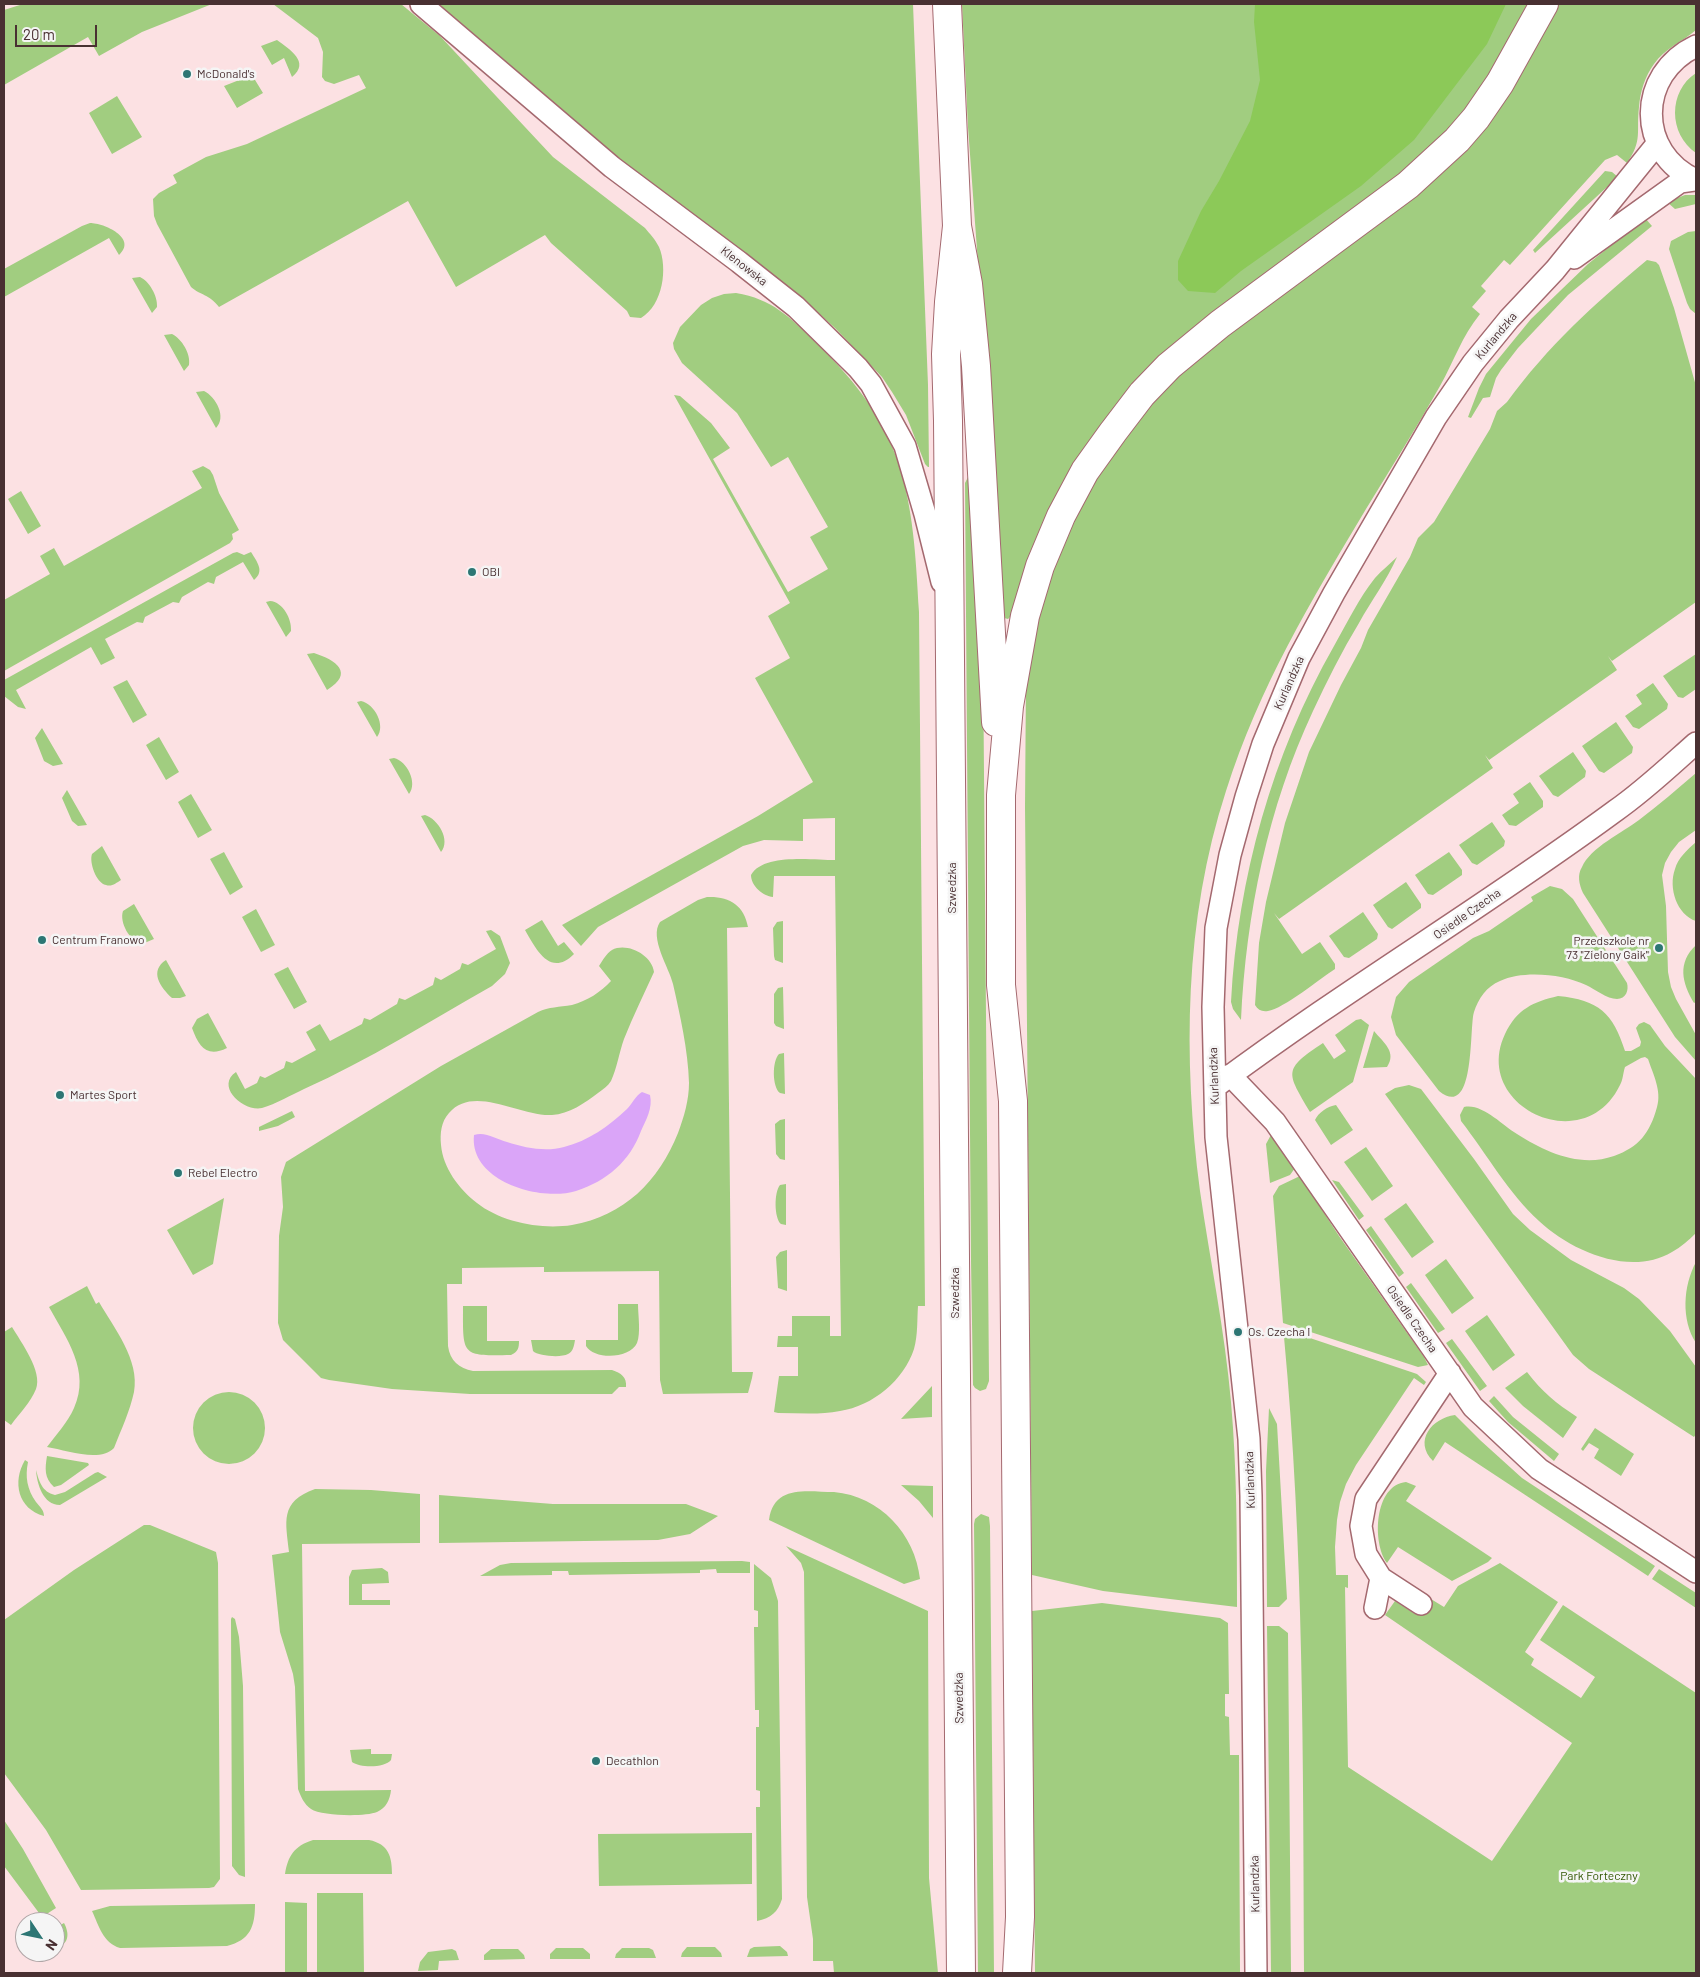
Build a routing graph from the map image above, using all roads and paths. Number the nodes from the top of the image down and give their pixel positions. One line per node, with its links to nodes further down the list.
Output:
1 (420, 4): 9 (street, Klenowska)
2 (947, 4): 7 (street)
3 (1544, 4): 11 (street)
4 (1696, 46): 5 (street)
5 (1657, 144): 6 (street); 8 (street, Kurlandzka)
6 (1695, 180): 8 (street, Kurlandzka)
7 (957, 226): 9 (street, Szwedzka); 11 (street)
8 (1556, 270): 12 (street, Kurlandzka)
9 (950, 612): 18 (street, Szwedzka)
10 (1696, 743): 12 (street, Osiedle Czecha)
11 (1001, 795): 19 (street)
12 (1222, 1081): 13 (street, Osiedle Czecha); 20 (street, Kurlandzka)
13 (1450, 1373): 14 (street, Osiedle Czecha); 15 (street)
14 (1696, 1572)
15 (1381, 1578): 16 (street); 17 (street)
16 (1421, 1604)
17 (1375, 1608)
18 (961, 1973)
19 (1017, 1973)
20 (1256, 1973)

